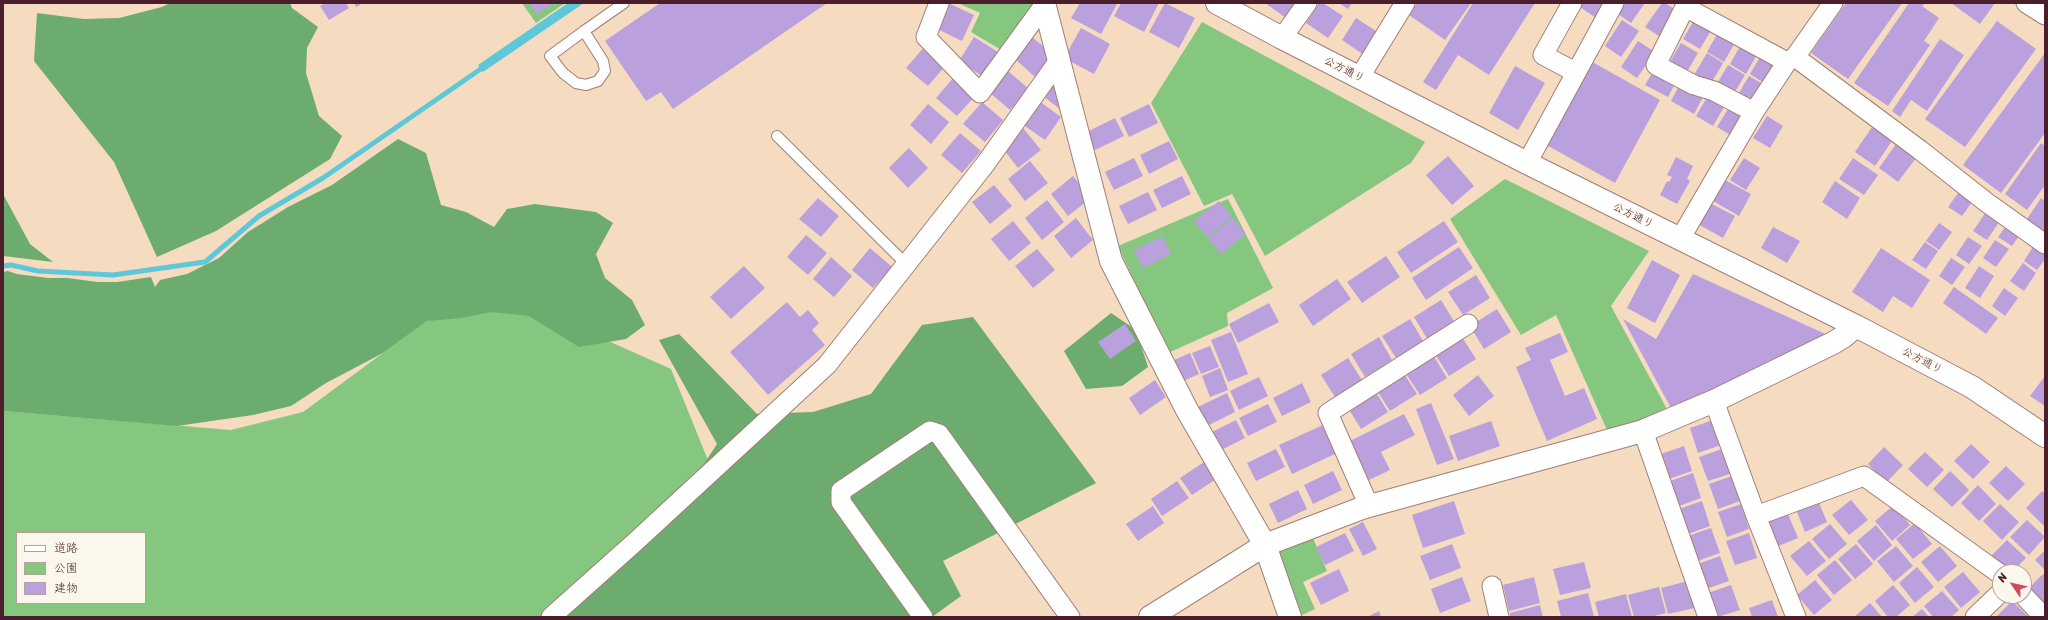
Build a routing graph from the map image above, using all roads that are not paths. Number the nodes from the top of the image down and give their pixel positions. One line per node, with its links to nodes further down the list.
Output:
1 (624, 3): 12 (lane)
2 (939, 3): 10 (street)
3 (1217, 3): 13 (street, 公方通り)
4 (1307, 3): 13 (street)
5 (1405, 3): 17 (street)
6 (1572, 3): 16 (street)
7 (1614, 3): 16 (street)
8 (1833, 3): 15 (street)
9 (2026, 3): 11 (street)
10 (1045, 4): 14 (street)
11 (2045, 15)
12 (584, 31): 12 (lane)
13 (1282, 38): 17 (street, 公方通り)
14 (1060, 59): 23 (street); 31 (street)
15 (1791, 60): 18 (street); 18 (street); 22 (street)
16 (1575, 72): 20 (street)
17 (1358, 78): 20 (street, 公方通り)
18 (1754, 112): 21 (street)
19 (777, 136): 23 (lane)
20 (1527, 163): 21 (street, 公方通り)
21 (1680, 239): 25 (street, 公方通り)
22 (2045, 244)
23 (907, 265): 36 (street)
24 (1468, 324): 29 (street)
25 (1856, 326): 26 (street); 28 (street, 公方通り)
26 (1714, 401): 27 (street); 30 (street)
27 (1642, 431): 29 (street); 42 (street)
28 (2045, 436)
29 (1369, 506): 31 (street)
30 (1756, 516): 32 (street); 43 (street)
31 (1265, 545): 39 (street); 40 (street)
32 (1992, 568)
33 (1492, 586): 41 (street)
34 (1992, 601): 44 (street)
35 (2032, 604): 45 (street)
36 (551, 617)
37 (923, 617): 38 (street)
38 (1070, 617)
39 (1150, 617)
40 (1290, 617)
41 (1499, 617)
42 (1708, 617)
43 (1796, 617)
44 (1975, 617)
45 (2044, 617)

